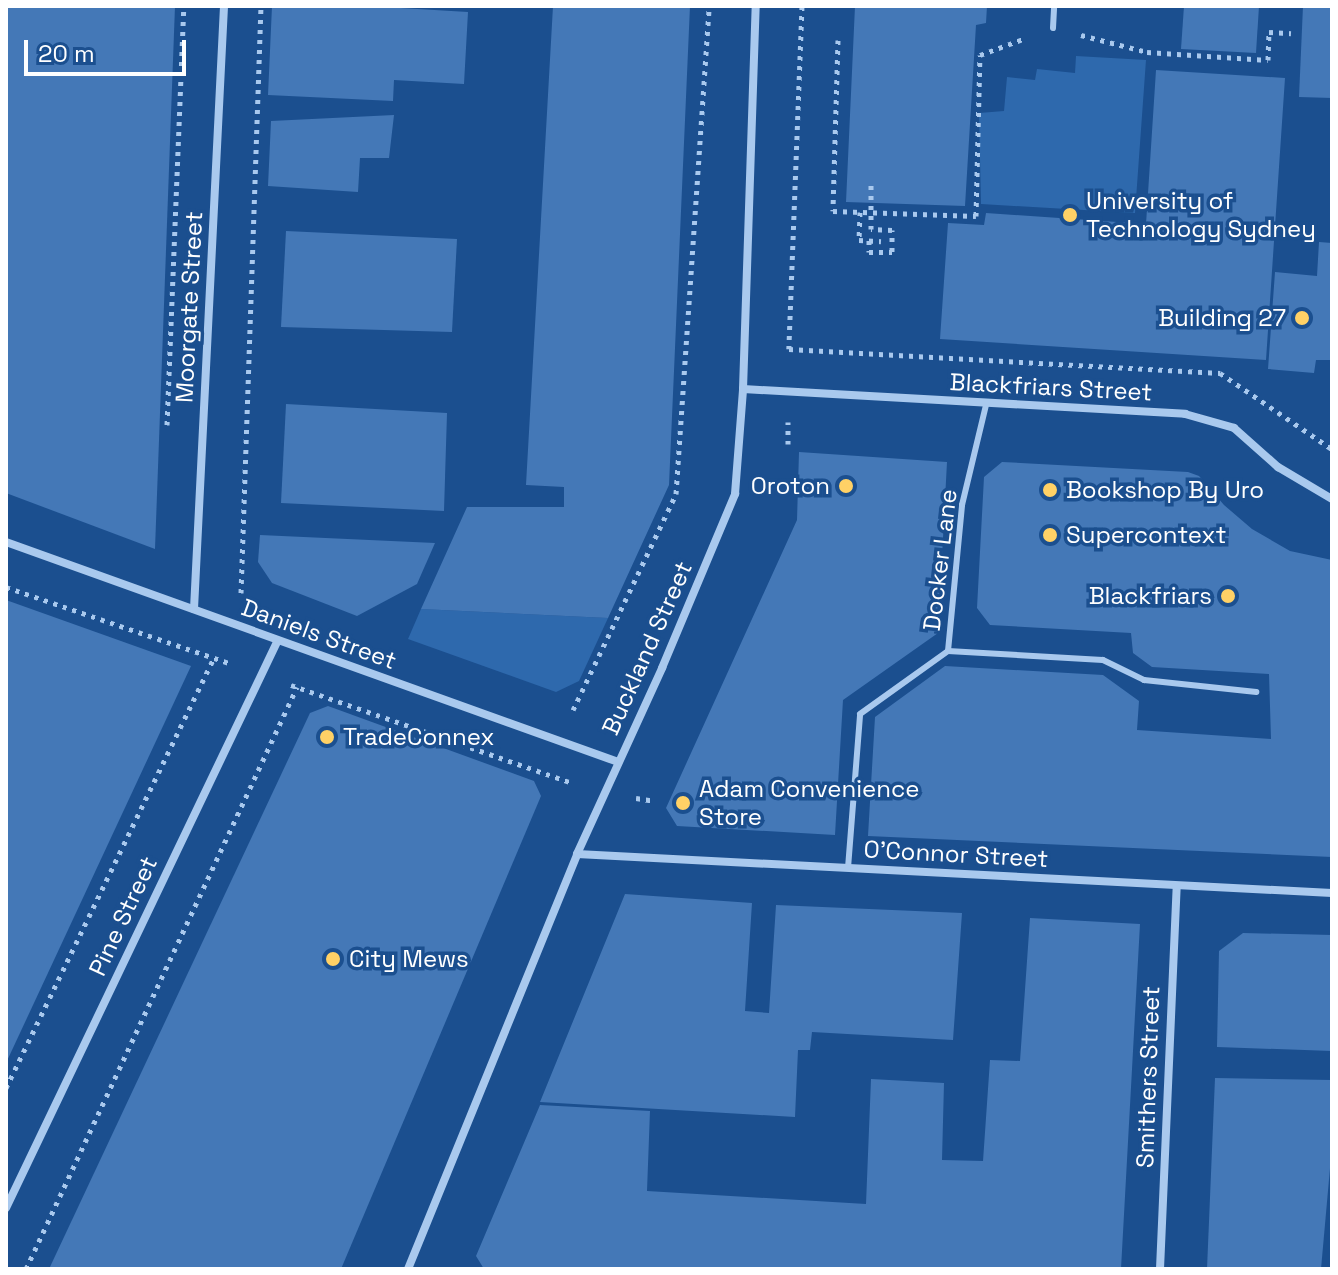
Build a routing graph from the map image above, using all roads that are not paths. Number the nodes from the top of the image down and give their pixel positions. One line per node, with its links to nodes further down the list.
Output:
1 (224, 6): 9 (street, Moorgate Street)
2 (756, 6): 5 (street, Buckland Street)
3 (1054, 6): 4 (lane)
4 (1053, 28)
5 (743, 389): 6 (street, Blackfriars Street); 13 (street, Buckland Street)
6 (986, 405): 7 (street, Blackfriars Street); 11 (lane, Docker Lane)
7 (1332, 499)
8 (6, 542): 9 (street, Daniels Street)
9 (194, 609): 10 (street, Daniels Street)
10 (277, 642): 13 (street, Daniels Street); 18 (street, Pine Street)
11 (948, 651): 12 (lane); 15 (lane, Docker Lane)
12 (1256, 692)
13 (618, 762): 14 (street, Buckland Street)
14 (577, 854): 15 (street, O'Connor Street); 19 (street, Buckland Street)
15 (848, 868): 16 (street, O'Connor Street)
16 (1177, 886): 17 (street, O'Connor Street); 20 (street, Smithers Street)
17 (1332, 893)
18 (6, 1208)
19 (408, 1269)
20 (1160, 1269)

